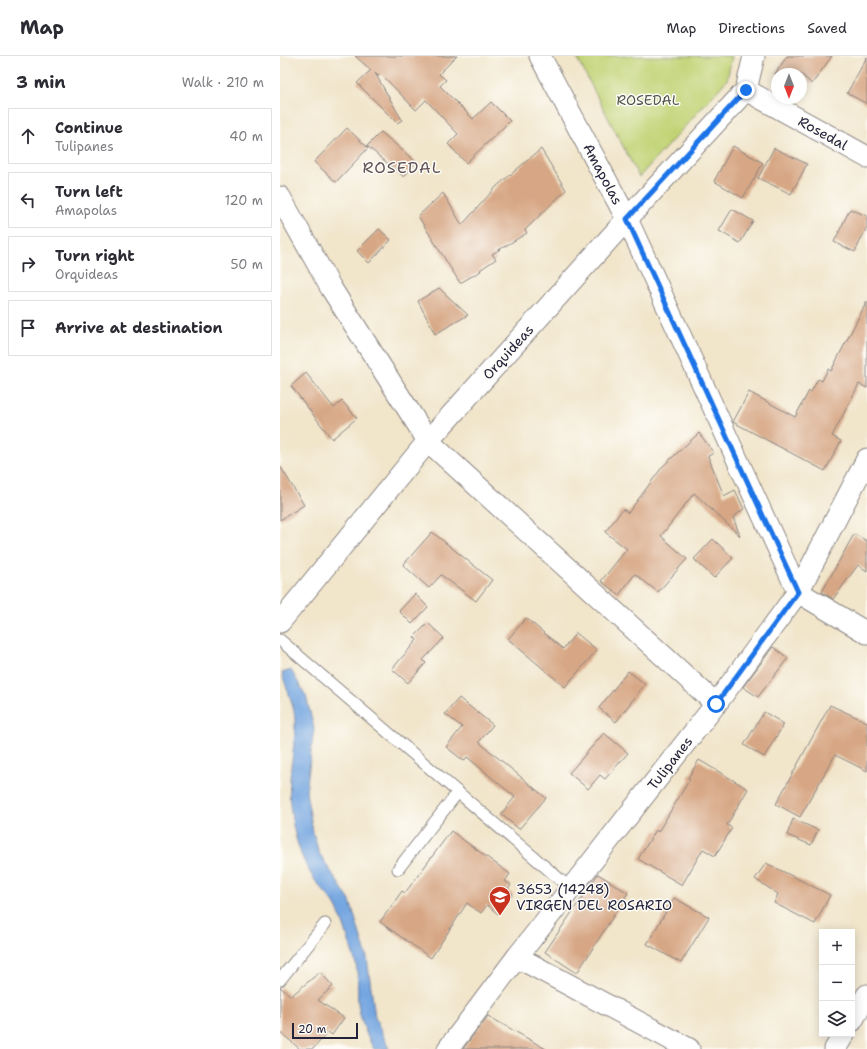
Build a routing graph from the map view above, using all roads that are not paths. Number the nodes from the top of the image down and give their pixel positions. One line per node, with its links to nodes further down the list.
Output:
1 (540, 56): 6 (street, Amapolas)
2 (754, 56): 3 (street)
3 (746, 90): 4 (street, Rosedal); 6 (street, Orquideas)
4 (867, 157)
5 (280, 197): 7 (street)
6 (627, 219): 7 (street, Orquideas); 9 (street, Amapolas)
7 (428, 441): 10 (street, Orquideas); 13 (street)
8 (867, 459): 9 (street, Tulipanes)
9 (798, 592): 11 (street); 13 (street, Tulipanes)
10 (280, 622)
11 (867, 633)
12 (280, 640): 14 (lane)
13 (716, 704): 16 (street, Tulipanes)
14 (458, 792): 15 (lane); 16 (lane)
15 (398, 869)
16 (571, 889): 18 (street, Tulipanes)
17 (325, 924): 19 (lane)
18 (517, 957): 23 (street, Tulipanes); 24 (street)
19 (280, 980)
20 (867, 995): 21 (street)
21 (855, 1016)
22 (842, 1037): 25 (street)
23 (448, 1049)
24 (689, 1049)
25 (835, 1049)

